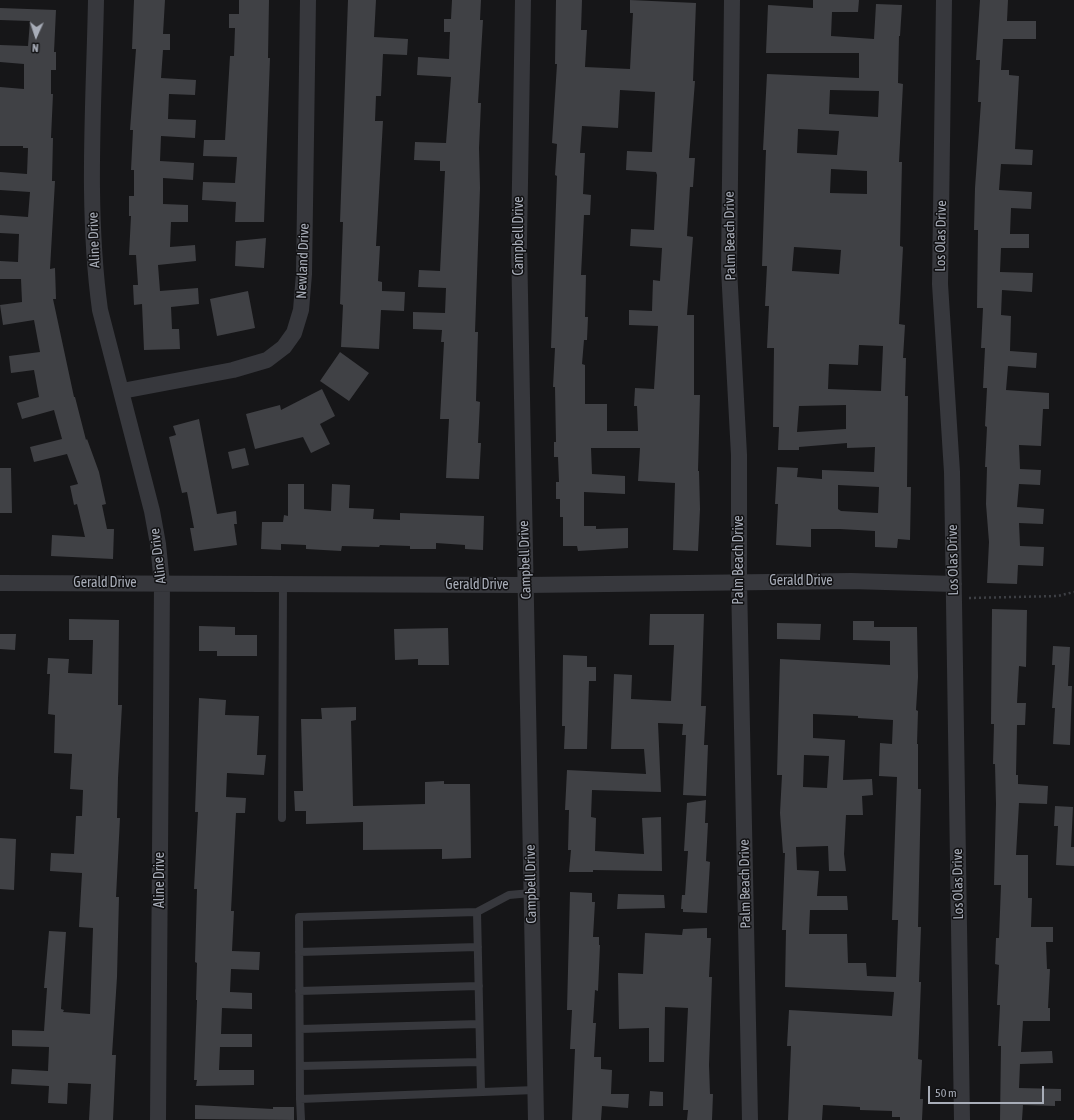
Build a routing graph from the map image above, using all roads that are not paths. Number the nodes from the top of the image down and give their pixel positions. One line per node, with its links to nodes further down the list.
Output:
1 (96, 0): 6 (street, Aline Drive)
2 (308, 0): 6 (street, Newland Drive)
3 (523, 0): 11 (street, Campbell Drive)
4 (732, 0): 7 (street, Palm Beach Drive)
5 (944, 0): 12 (street, Los Olas Drive)
6 (122, 391): 9 (street, Aline Drive)
7 (739, 581): 11 (street, Gerald Drive); 12 (street, Gerald Drive); 30 (street, Palm Beach Drive)
8 (0, 583): 9 (street, Gerald Drive)
9 (162, 584): 10 (street, Gerald Drive); 27 (street, Aline Drive)
10 (282, 584): 11 (street, Gerald Drive); 13 (lane)
11 (526, 585): 14 (street, Campbell Drive)
12 (954, 591): 31 (street, Los Olas Drive)
13 (282, 818)
14 (531, 893): 15 (lane); 24 (street, Campbell Drive)
15 (478, 912): 16 (lane); 17 (lane)
16 (478, 947): 17 (lane); 18 (lane)
17 (299, 952): 19 (lane)
18 (479, 986): 19 (lane); 20 (lane)
19 (299, 991): 21 (lane)
20 (480, 1024): 21 (lane); 22 (lane)
21 (300, 1029): 23 (lane)
22 (480, 1062): 23 (lane); 25 (lane)
23 (300, 1066): 26 (lane)
24 (535, 1090): 25 (lane); 29 (street, Campbell Drive)
25 (481, 1092): 26 (lane)
26 (300, 1099): 28 (lane)
27 (158, 1120)
28 (301, 1120)
29 (536, 1120)
30 (750, 1120)
31 (962, 1120)

